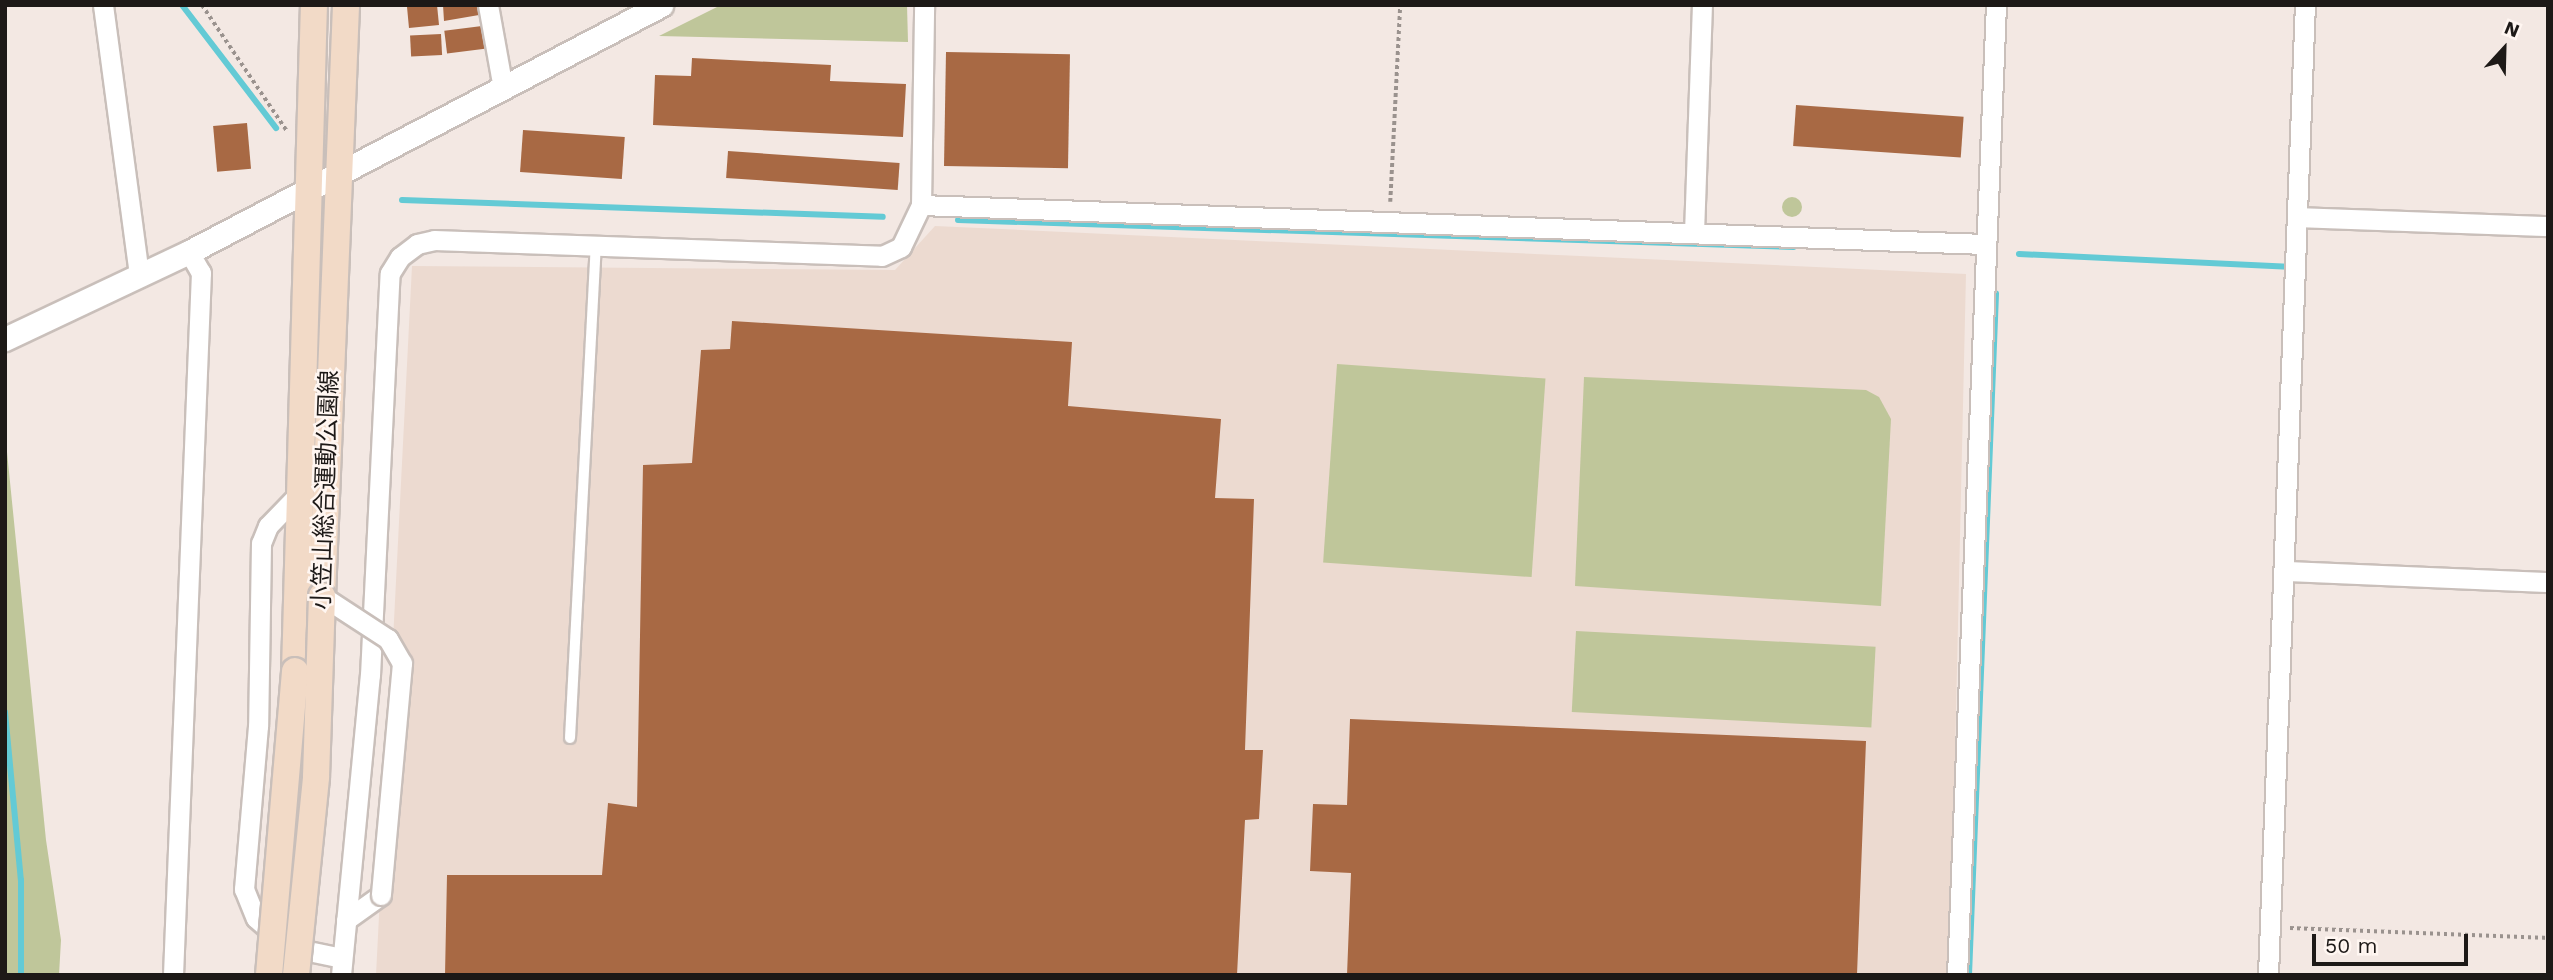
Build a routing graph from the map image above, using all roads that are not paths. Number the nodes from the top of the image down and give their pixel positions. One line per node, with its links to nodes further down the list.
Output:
1 (103, 5): 20 (street)
2 (314, 5): 12 (main road, 小笠山総合運動公園線)
3 (346, 5): 11 (main road, 小笠山総合運動公園線)
4 (488, 5): 10 (street)
5 (661, 5): 10 (street)
6 (924, 5): 13 (street)
7 (1702, 5): 16 (street)
8 (1996, 5): 17 (street)
9 (2305, 5): 14 (street)
10 (503, 88): 11 (street)
11 (338, 175): 12 (street); 25 (main road, 小笠山総合運動公園線)
12 (310, 190): 19 (street); 22 (main road, 小笠山総合運動公園線)
13 (921, 205): 16 (street); 18 (street)
14 (2298, 217): 15 (street); 23 (street)
15 (2548, 226)
16 (1694, 233): 17 (street)
17 (1983, 244): 32 (street)
18 (596, 249): 26 (lane); 27 (street)
19 (189, 252): 20 (street); 29 (street)
20 (139, 276): 21 (street)
21 (5, 339)
22 (296, 497): 28 (street); 30 (main road, 小笠山総合運動公園線, bridge)
23 (2285, 571): 24 (street); 33 (street)
24 (2548, 582)
25 (323, 596): 27 (street, bridge); 31 (main road, 小笠山総合運動公園線, bridge)
26 (570, 738)
27 (345, 920): 28 (street)
28 (341, 966)
29 (173, 975)
30 (269, 975)
31 (296, 975)
32 (1957, 975)
33 (2269, 975)

